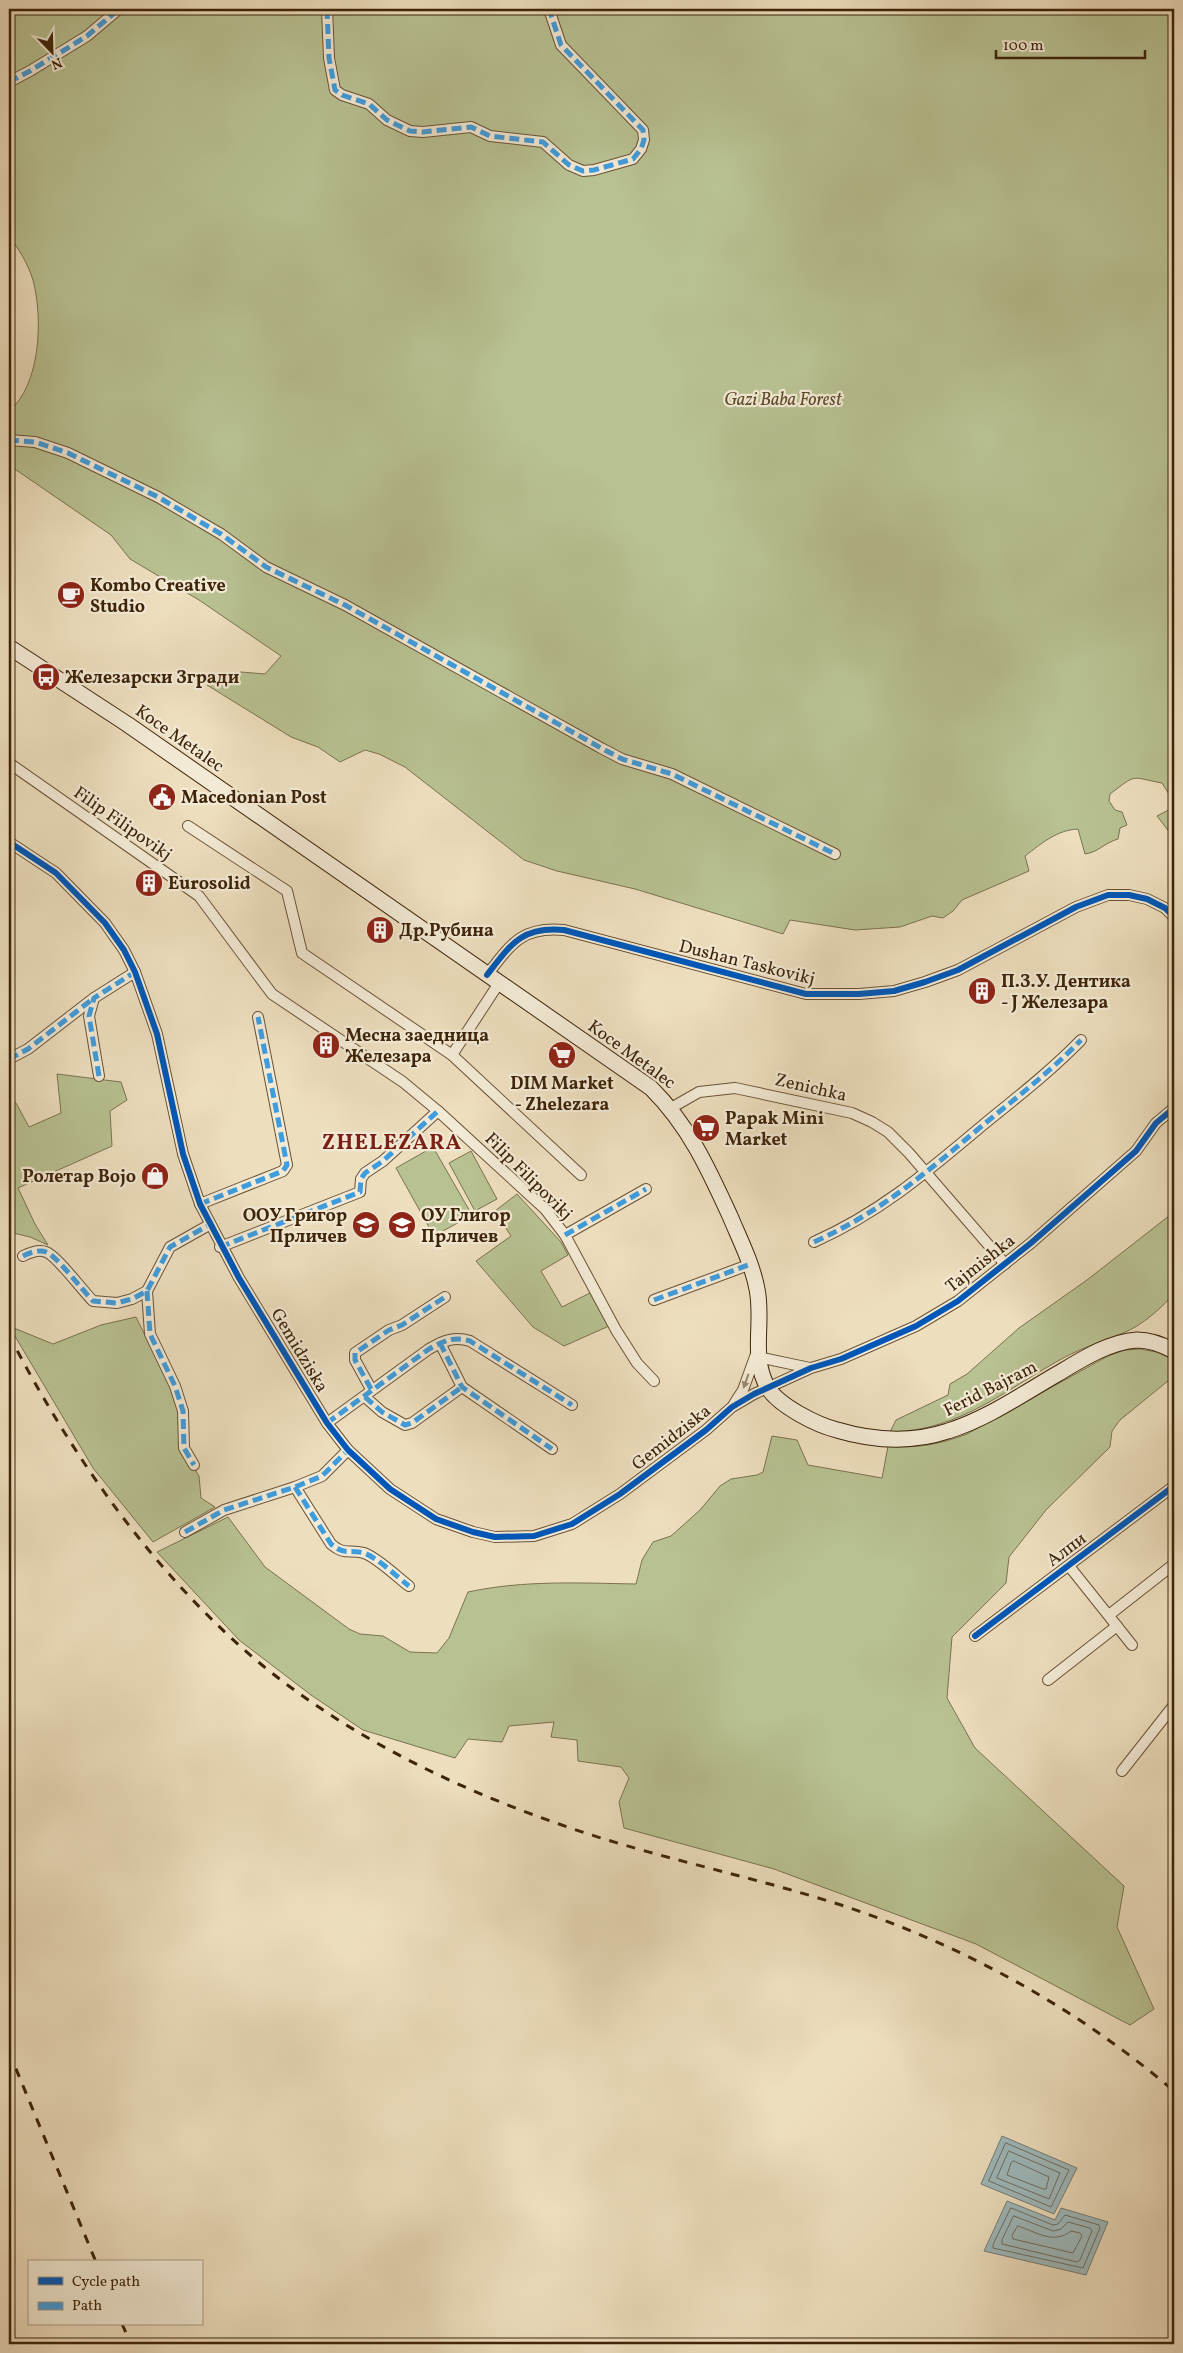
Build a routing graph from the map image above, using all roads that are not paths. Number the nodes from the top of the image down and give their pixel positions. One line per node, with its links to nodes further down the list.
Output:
1 (119, 9): 4 (street)
2 (327, 9): 3 (street)
3 (549, 9)
4 (9, 82)
5 (9, 440): 10 (street)
6 (9, 647): 13 (street, Koce Metalec)
7 (9, 763): 22 (street, Filip Filipovikj)
8 (188, 826): 17 (street)
9 (9, 842): 12 (street, Gemidziska)
10 (836, 854)
11 (1174, 917): 13 (street, Dushan Taskovikj)
12 (135, 972): 14 (street); 26 (street, Gemidziska)
13 (493, 979): 17 (street); 20 (street, Koce Metalec)
14 (94, 998): 18 (street); 19 (street)
15 (258, 1017): 26 (street)
16 (1081, 1040): 23 (street)
17 (452, 1055): 24 (street)
18 (9, 1059)
19 (99, 1076)
20 (671, 1108): 23 (street, Zenichka); 32 (street, Koce Metalec)
21 (1174, 1108): 33 (street, Tajmishka)
22 (438, 1111): 28 (street, Filip Filipovikj); 30 (street)
23 (925, 1174): 29 (street); 33 (street, Zenichka)
24 (581, 1175)
25 (646, 1189): 28 (street, Filip Filipovikj)
26 (200, 1204): 27 (street, Gemidziska)
27 (209, 1225): 30 (street, Gemidziska); 34 (street)
28 (565, 1235): 41 (street, Filip Filipovikj)
29 (814, 1242)
30 (220, 1246): 47 (street, Gemidziska)
31 (23, 1256): 34 (street)
32 (751, 1264): 36 (street); 39 (street, Koce Metalec)
33 (1005, 1264): 40 (street, Tajmishka)
34 (147, 1291): 50 (street)
35 (445, 1297): 44 (street)
36 (654, 1300)
37 (440, 1343): 42 (street); 44 (street); 45 (street)
38 (1174, 1351): 43 (street, Ferid Bajram)
39 (757, 1355): 40 (street, Tajmishka); 43 (street, Koce Metalec); 46 (street, one-way to 46)
40 (811, 1368): 43 (street, Tajmishka)
41 (654, 1381)
42 (462, 1387): 44 (street); 49 (street)
43 (768, 1388): 46 (street, Gemidziska)
44 (368, 1393): 47 (street)
45 (572, 1404)
46 (732, 1407): 48 (street, Gemidziska)
47 (327, 1423): 48 (street, Gemidziska)
48 (348, 1450): 52 (street)
49 (552, 1450)
50 (194, 1465)
51 (1174, 1486): 55 (street, Алпи)
52 (295, 1487): 53 (street); 56 (street)
53 (185, 1532)
54 (1174, 1564): 57 (street)
55 (1069, 1566): 57 (street, Алпи); 59 (street, Алпи)
56 (409, 1586)
57 (1108, 1615): 58 (street, Алпи)
58 (1117, 1626): 60 (street, Алпи); 61 (street)
59 (975, 1636)
60 (1132, 1645)
61 (1048, 1680)
62 (1174, 1705): 63 (street)
63 (1122, 1771)

